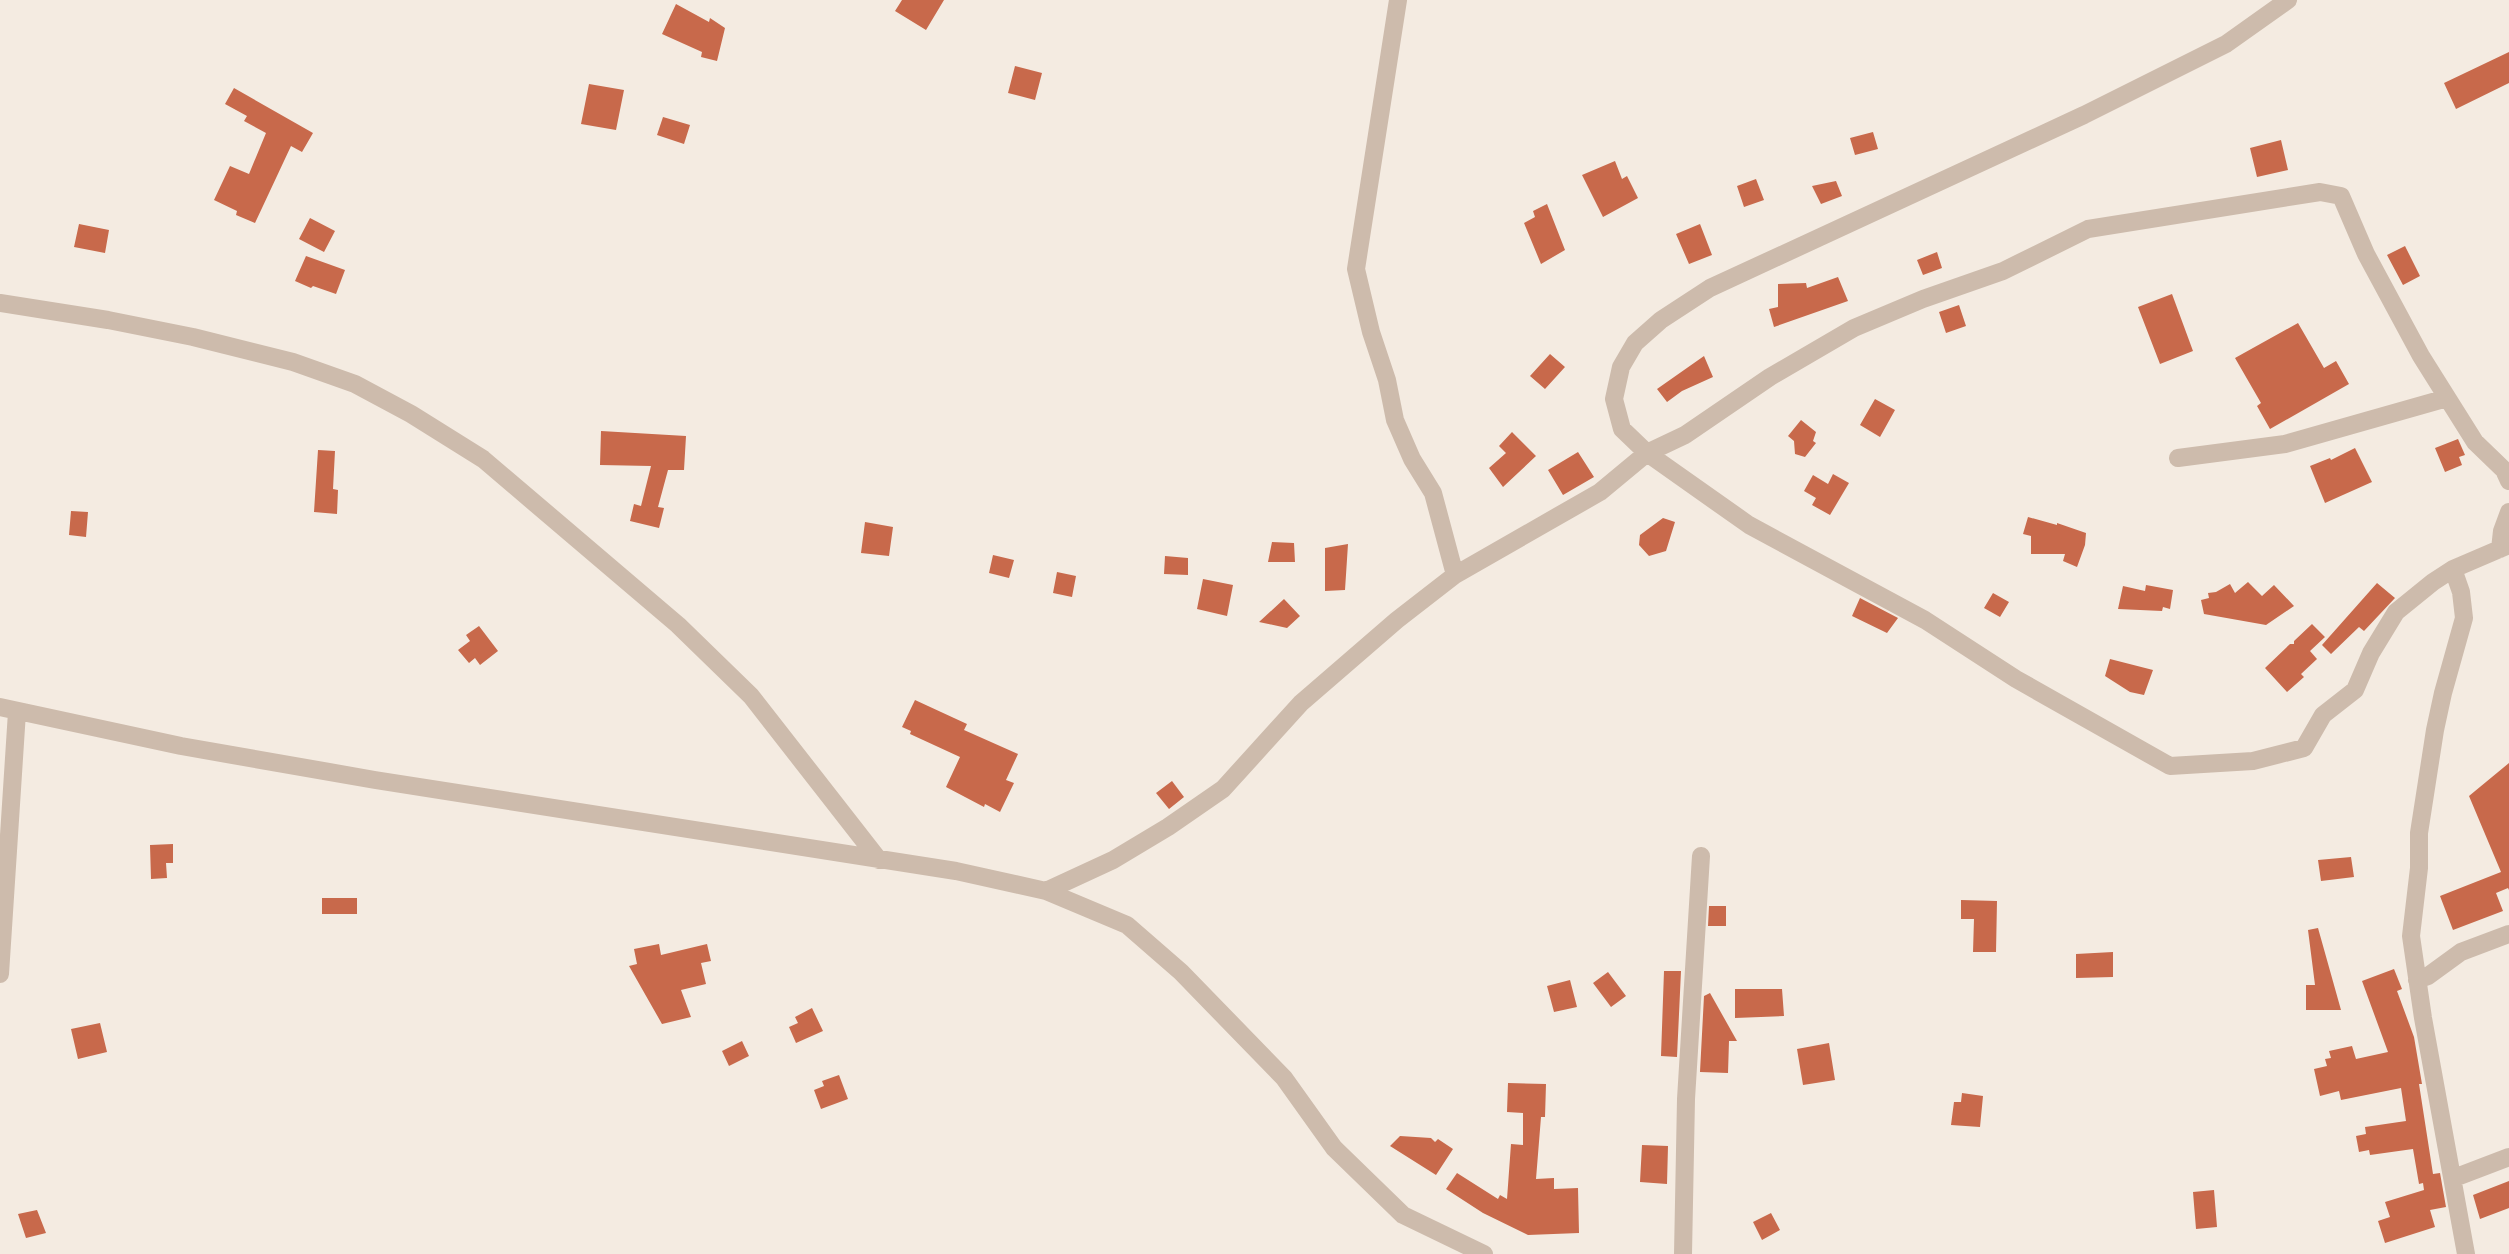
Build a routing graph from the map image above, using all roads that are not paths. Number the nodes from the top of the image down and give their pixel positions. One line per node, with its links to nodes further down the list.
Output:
1 (1398, 0): 11 (street)
2 (2288, 0): 5 (street)
3 (0, 303): 14 (street)
4 (2447, 398): 5 (street); 6 (street); 7 (street)
5 (1647, 453): 10 (street); 11 (street)
6 (2178, 458)
7 (2509, 481)
8 (2509, 512): 9 (street)
9 (2504, 547): 10 (street)
10 (2453, 569): 18 (street)
11 (1455, 575): 15 (street)
12 (8, 710): 14 (street); 17 (street)
13 (1701, 856): 22 (street)
14 (879, 860): 15 (street)
15 (1046, 891): 21 (street)
16 (2509, 934): 18 (street)
17 (0, 974)
18 (2417, 980): 20 (street)
19 (2509, 1157): 20 (street)
20 (2454, 1178): 23 (street)
21 (1484, 1254)
22 (1684, 1254)
23 (2466, 1254)

